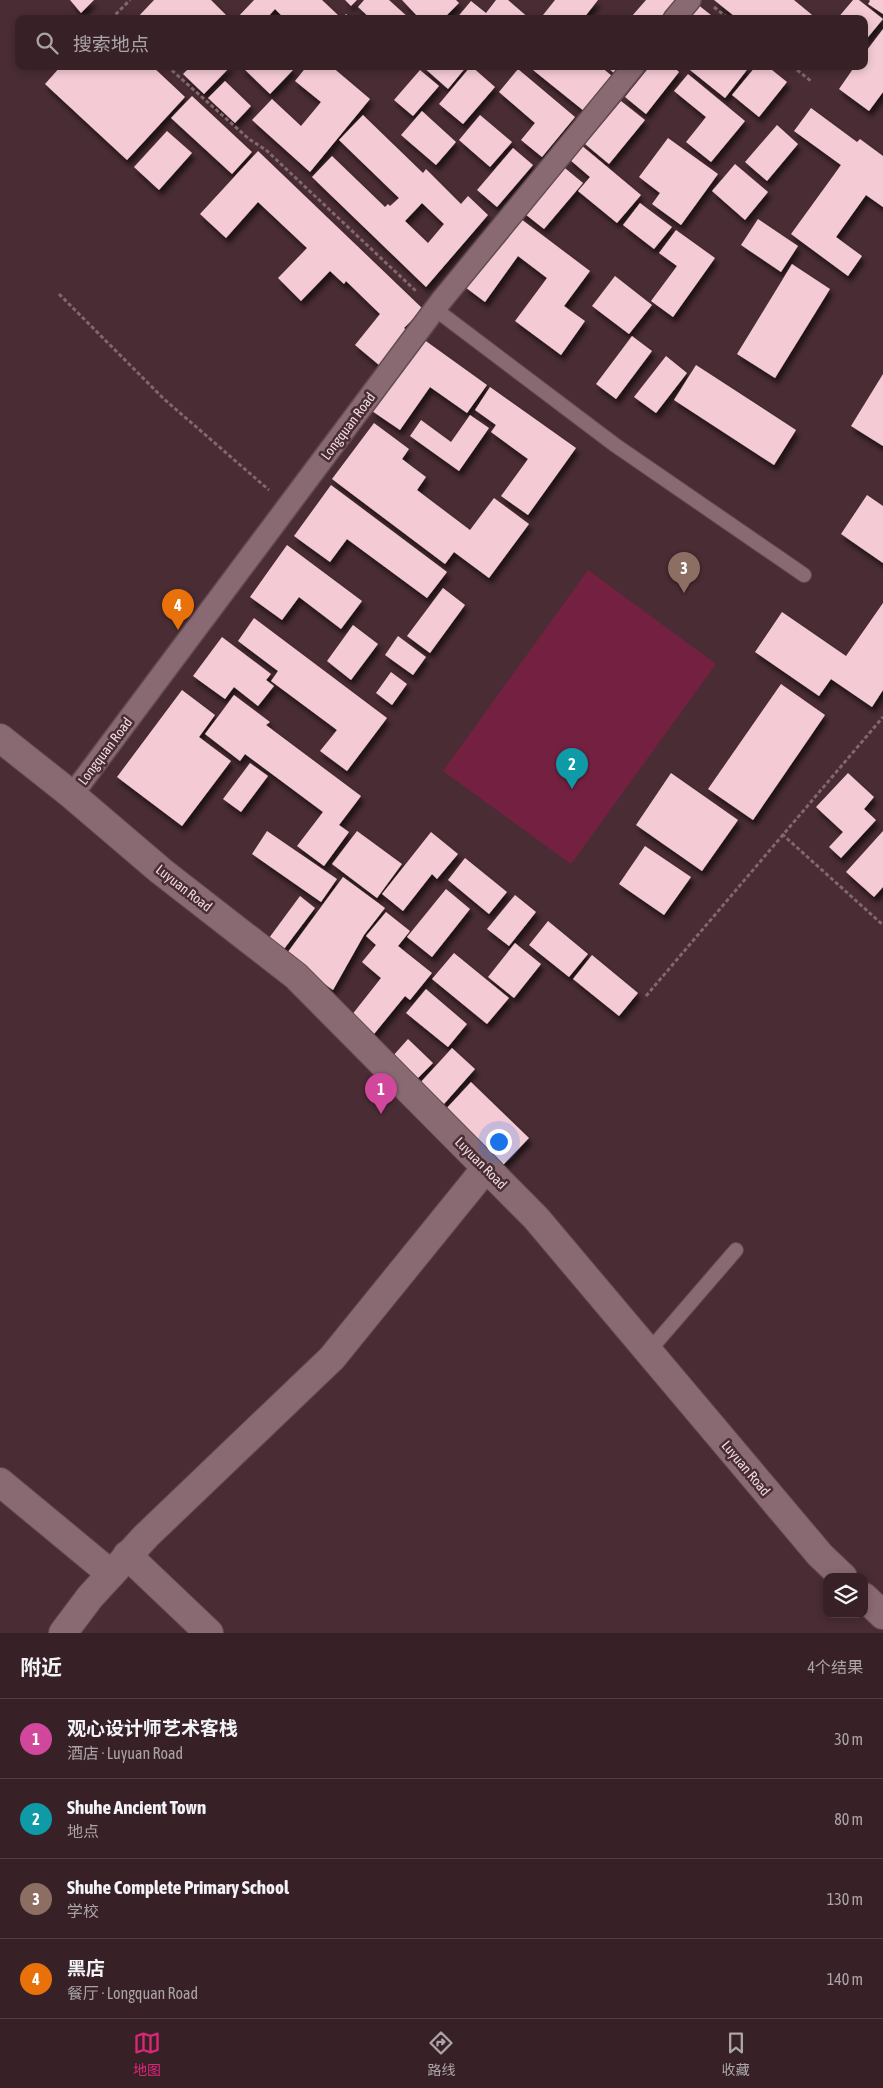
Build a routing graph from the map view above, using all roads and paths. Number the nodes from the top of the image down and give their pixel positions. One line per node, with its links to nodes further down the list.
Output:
1 (130, 0): 4 (path)
2 (690, 0): 5 (street)
3 (711, 5): 6 (path)
4 (116, 15)
5 (677, 15)
6 (724, 15)
7 (172, 70): 12 (path)
8 (631, 70): 12 (street, Longquan Road)
9 (797, 70): 10 (path)
10 (811, 81)
11 (59, 294): 13 (path)
12 (435, 309): 13 (street, Longquan Road); 14 (lane)
13 (288, 506): 17 (street, Longquan Road)
14 (804, 575)
15 (883, 717): 18 (path)
16 (0, 738): 17 (street, Luyuan Road)
17 (72, 795): 21 (street, Luyuan Road)
18 (782, 834): 19 (path); 20 (path)
19 (883, 925)
20 (646, 996)
21 (486, 1168): 23 (street, Luyuan Road); 25 (street)
22 (736, 1250): 23 (lane)
23 (648, 1352): 26 (street, Luyuan Road)
24 (0, 1482): 25 (street)
25 (119, 1565): 29 (street); 30 (street)
26 (839, 1573)
27 (868, 1601): 28 (street)
28 (883, 1615)
29 (63, 1633)
30 (209, 1633)

